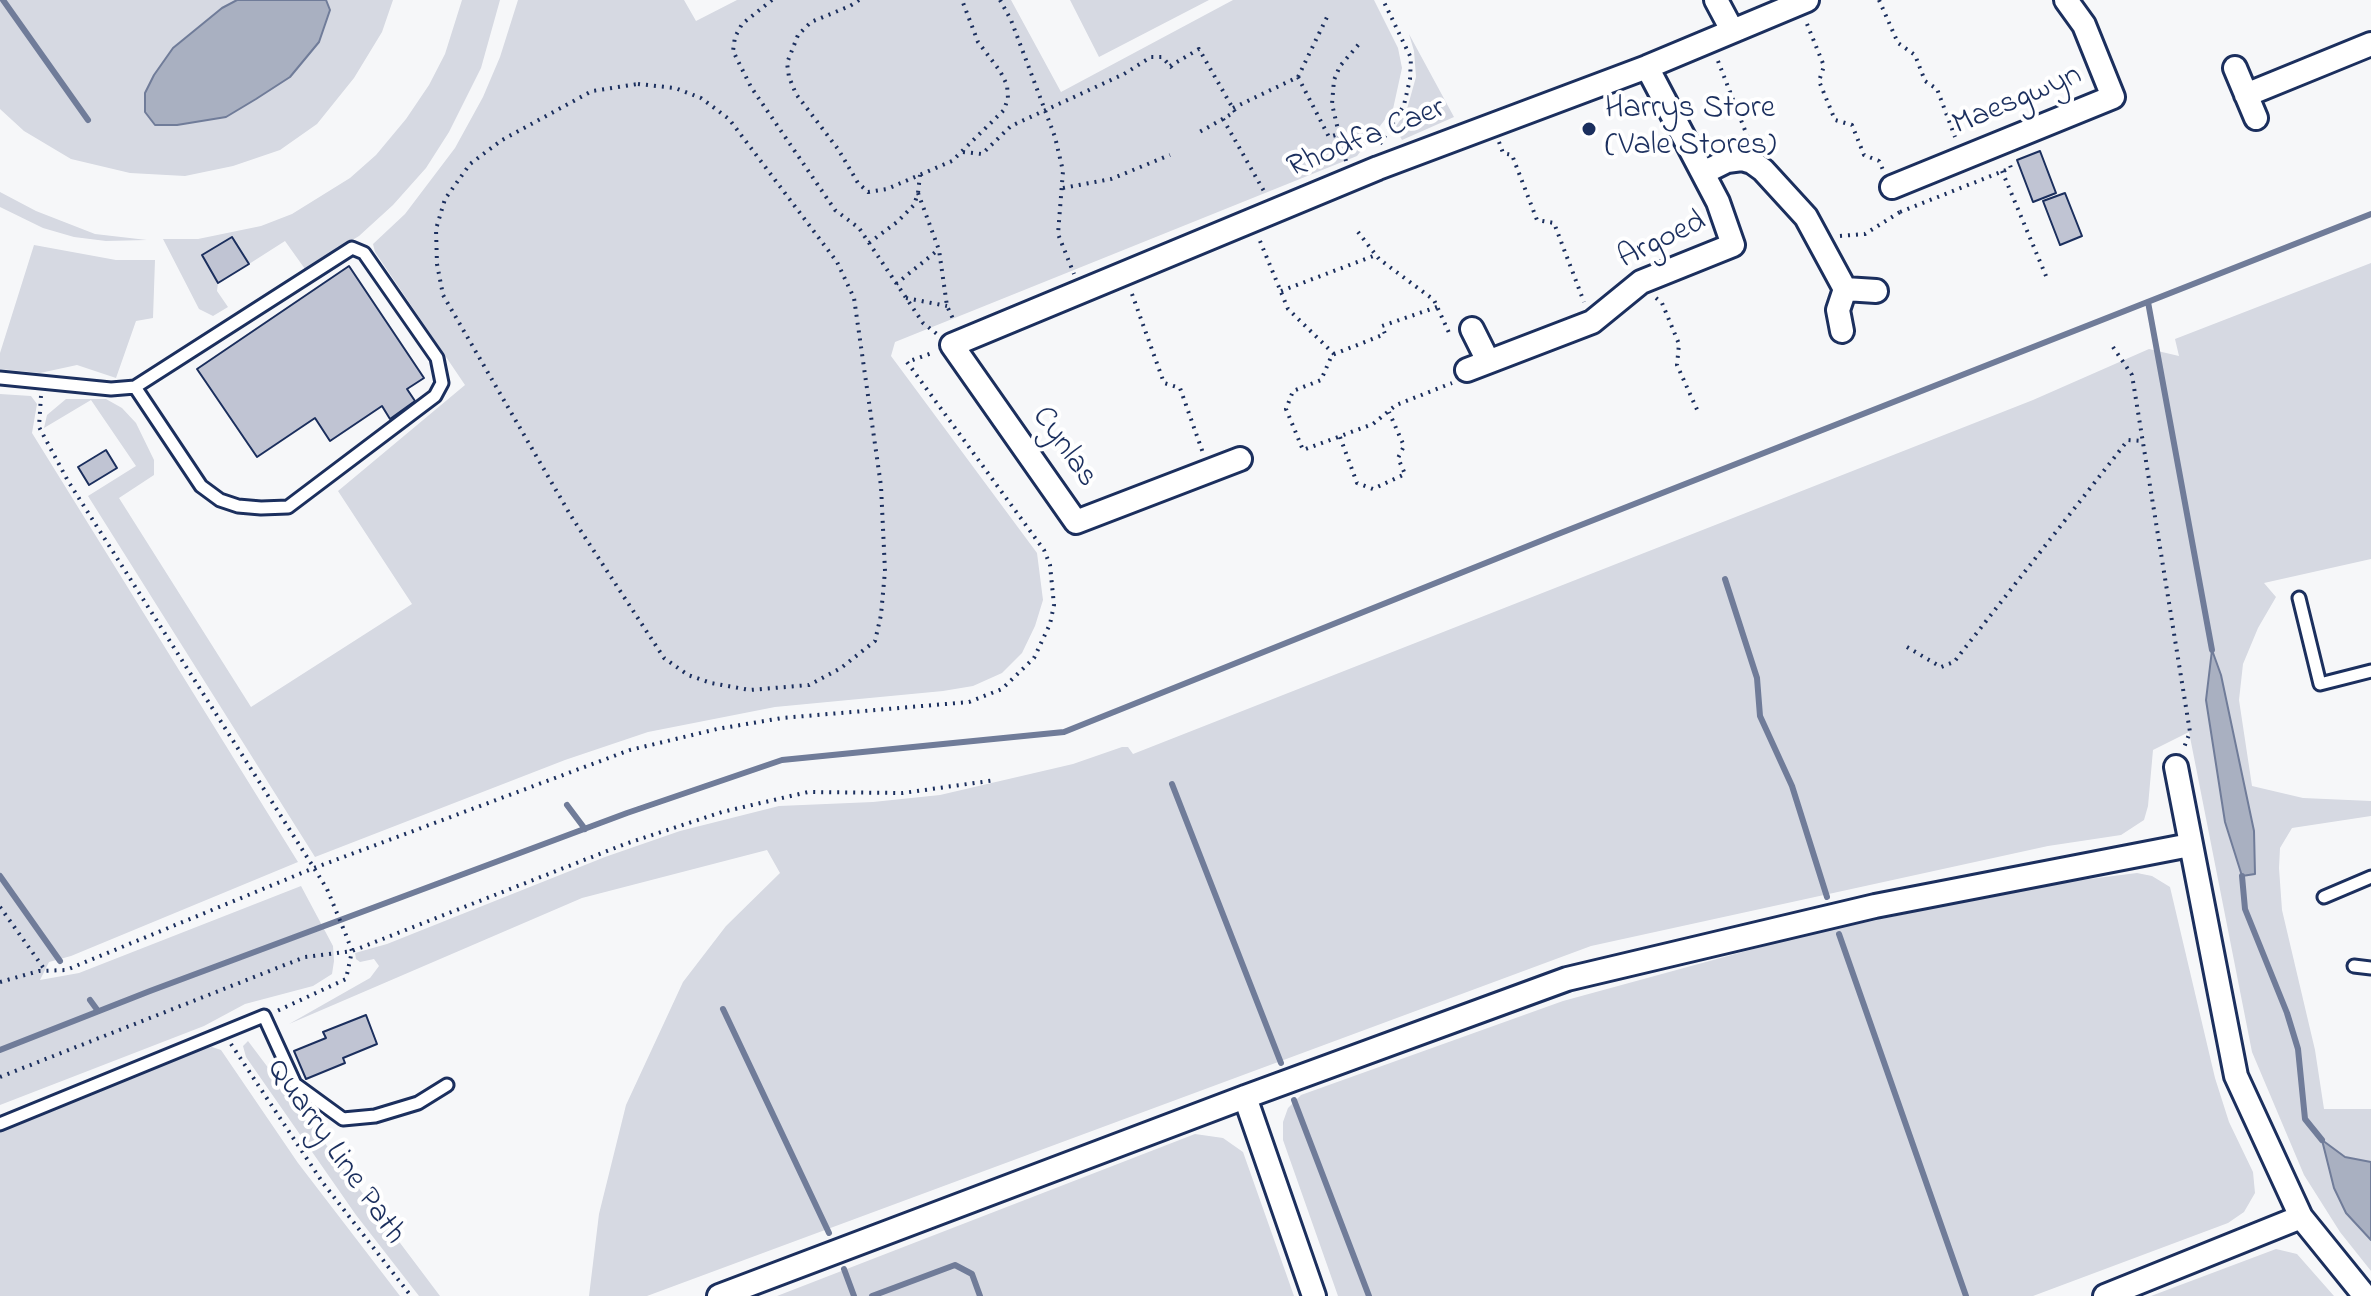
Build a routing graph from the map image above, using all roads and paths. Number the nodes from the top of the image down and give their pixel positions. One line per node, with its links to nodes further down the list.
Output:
1 (772, 0): 47 (path)
2 (859, 0): 37 (path)
3 (962, 0): 23 (path)
4 (1000, 0): 20 (path)
5 (1383, 0): 33 (path)
6 (1716, 0): 11 (street)
7 (1879, 0): 32 (path)
8 (2066, 0): 29 (street, Maesgwyn)
9 (1803, 2): 11 (street, Rhodfa Caer); 39 (path)
10 (1328, 15): 17 (path)
11 (1732, 30): 12 (street, Rhodfa Caer)
12 (1711, 40): 15 (street, Rhodfa Caer); 34 (path)
13 (1359, 44): 28 (path)
14 (2371, 44): 18 (street)
15 (1647, 67): 25 (street, Rhodfa Caer); 36 (street, Argoed)
16 (2235, 68): 18 (street)
17 (1298, 77): 19 (path); 28 (path)
18 (2246, 95): 22 (street)
19 (1233, 108): 20 (path); 24 (path)
20 (1046, 112): 26 (path); 40 (path)
21 (541, 117): 21 (path)
22 (2256, 118)
23 (998, 119): 26 (path); 30 (path)
24 (1223, 119): 27 (path); 42 (path)
25 (1492, 125): 33 (street, Rhodfa Caer); 61 (path)
26 (1007, 130): 30 (path)
27 (1196, 134)
28 (1339, 134): 38 (path)
29 (2003, 143): 32 (street, Maesgwyn); 35 (path)
30 (962, 152): 37 (path)
31 (1170, 155): 40 (path)
32 (1964, 160): 39 (street, Maesgwyn)
33 (1378, 168): 38 (street, Rhodfa Caer)
34 (1763, 170): 36 (street); 46 (street)
35 (2002, 171): 43 (path); 51 (path)
36 (1703, 173): 53 (street, Argoed)
37 (920, 175): 41 (path)
38 (1351, 179): 42 (street, Rhodfa Caer)
39 (1892, 187): 43 (path)
40 (1063, 188): 55 (path)
41 (918, 193): 47 (path); 48 (path)
42 (1276, 210): 44 (street, Rhodfa Caer)
43 (1900, 212): 46 (path)
44 (1251, 221): 50 (street, Rhodfa Caer); 56 (path)
45 (1358, 232): 49 (path)
46 (1817, 234): 54 (street)
47 (869, 243): 52 (path)
48 (939, 250): 52 (path); 59 (path)
49 (1376, 255): 56 (path); 60 (path)
50 (1125, 273): 55 (street, Rhodfa Caer); 76 (path)
51 (2046, 276)
52 (896, 284): 58 (path)
53 (1638, 285): 61 (street, Argoed); 72 (path)
54 (1845, 289): 57 (street); 63 (street)
55 (1081, 291): 64 (street, Rhodfa Caer)
56 (1281, 291): 66 (path)
57 (1876, 291)
58 (906, 298): 59 (path); 64 (path)
59 (947, 306): 64 (path)
60 (1437, 307): 62 (path); 66 (path)
61 (1592, 322): 67 (street, Argoed)
62 (1472, 329): 67 (street)
63 (1842, 331)
64 (958, 342): 76 (street, Cynlas); 83 (path)
65 (2113, 347): 74 (path)
66 (1334, 354): 73 (path)
67 (1477, 366): 71 (path)
68 (0, 378): 69 (lane)
69 (40, 382): 70 (lane); 83 (path)
70 (135, 387): 70 (lane)
71 (1389, 411): 73 (path); 73 (path)
72 (1699, 414)
73 (1340, 437)
74 (2142, 441): 78 (path); 80 (path)
75 (1240, 459): 76 (street, Cynlas)
76 (1210, 470)
77 (2299, 598): 79 (lane)
78 (1907, 647)
79 (2371, 671)
80 (2176, 767): 82 (street)
81 (996, 780): 87 (path)
82 (2190, 845): 96 (street); 98 (street)
83 (314, 868): 87 (path); 90 (path)
84 (2371, 877): 85 (lane)
85 (2324, 897)
86 (0, 907): 90 (path)
87 (352, 951): 92 (path); 94 (path)
88 (2354, 966): 89 (lane)
89 (2371, 968)
90 (45, 971): 91 (path)
91 (0, 982)
92 (264, 1016): 93 (lane); 95 (lane)
93 (225, 1034): 97 (lane); 99 (path, Quarry Line Path)
94 (0, 1077)
95 (447, 1085)
96 (1245, 1097): 100 (street); 101 (street)
97 (0, 1124)
98 (2301, 1217): 102 (street); 103 (street)
99 (411, 1296)
100 (719, 1296)
101 (1314, 1296)
102 (2105, 1296)
103 (2365, 1296)

